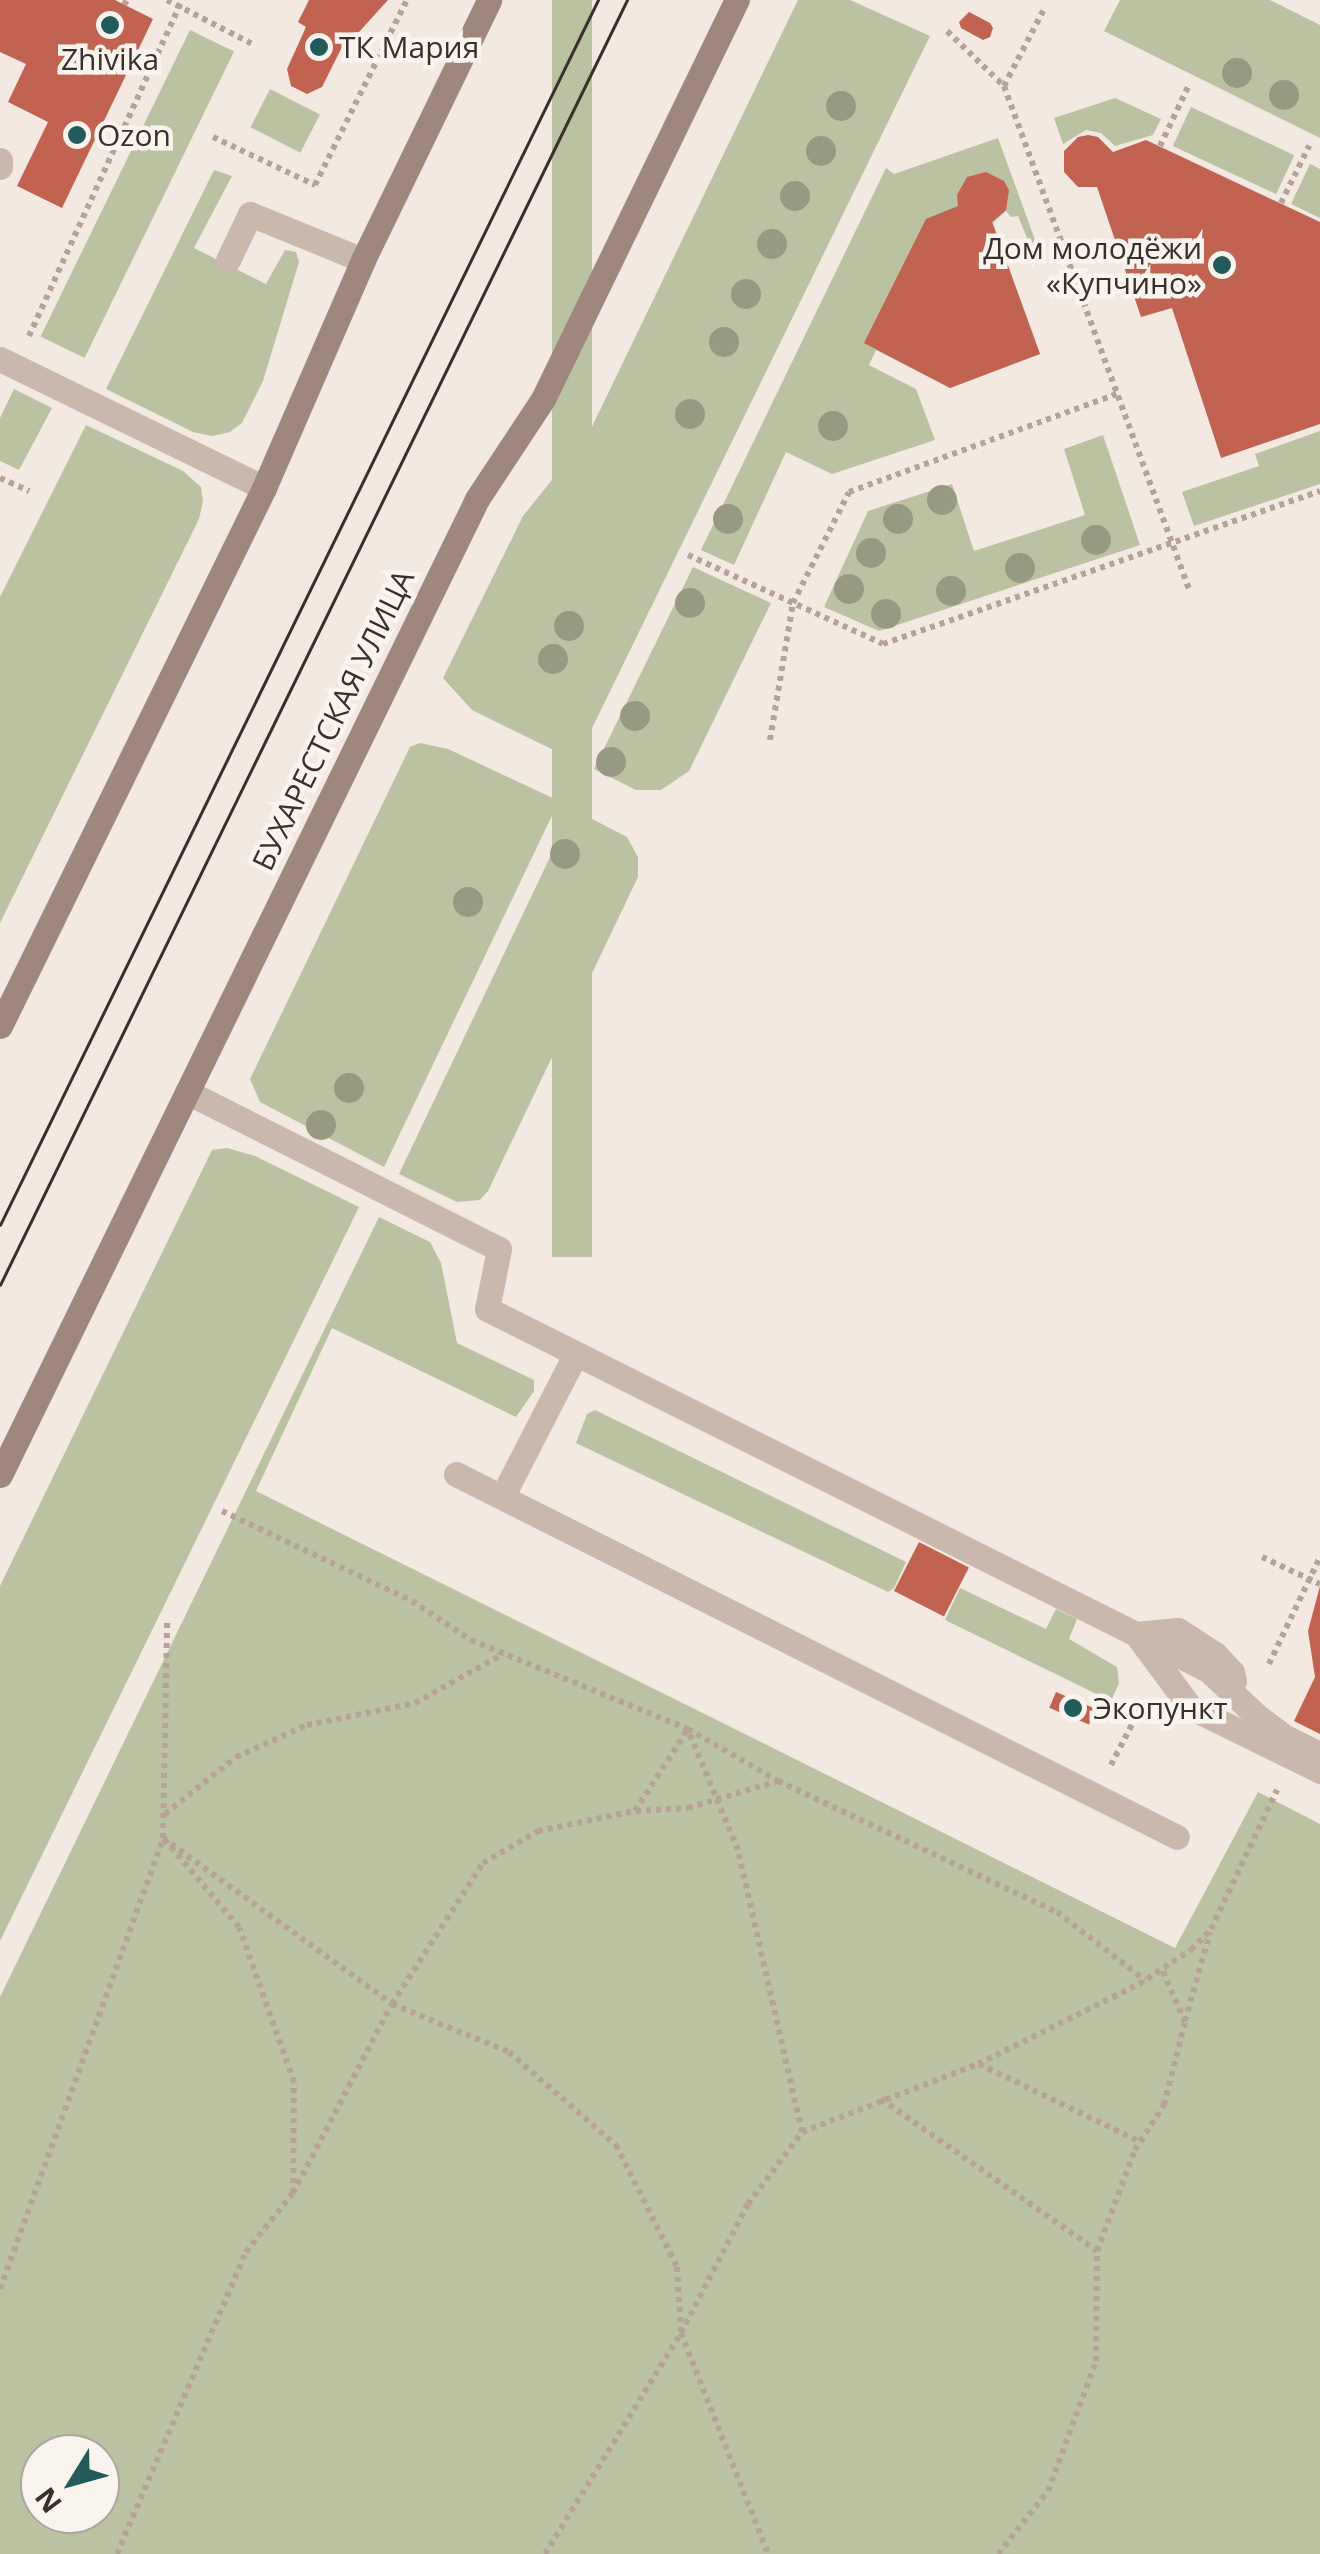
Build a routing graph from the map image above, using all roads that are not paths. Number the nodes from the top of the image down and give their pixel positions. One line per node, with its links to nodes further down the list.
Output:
1 (489, 0): 4 (street)
2 (737, 0): 8 (street, БУХАРЕСТСКАЯ УЛИЦА)
3 (228, 260): 4 (lane)
4 (364, 260): 6 (street)
5 (8, 363): 6 (lane)
6 (264, 488): 7 (street)
7 (1, 1022)
8 (187, 1092): 9 (lane); 11 (street, БУХАРЕСТСКАЯ УЛИЦА)
9 (575, 1356): 12 (lane); 13 (lane)
10 (456, 1474): 12 (lane)
11 (0, 1475)
12 (502, 1497): 16 (lane)
13 (1136, 1634): 14 (lane); 15 (lane)
14 (1320, 1754)
15 (1320, 1772)
16 (1177, 1836)

